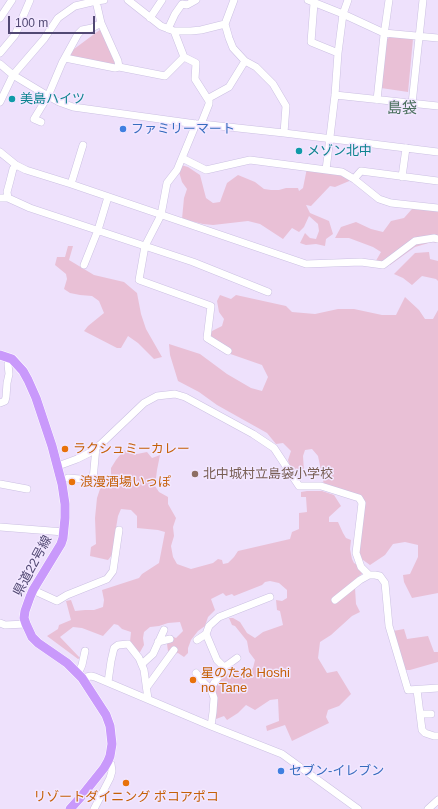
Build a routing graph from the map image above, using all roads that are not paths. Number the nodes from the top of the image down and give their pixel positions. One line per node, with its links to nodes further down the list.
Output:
1 (12, 0): 13 (street)
2 (30, 0): 21 (street)
3 (99, 0): 15 (street); 28 (street)
4 (128, 0): 14 (street)
5 (162, 0): 14 (street)
6 (196, 0): 17 (street)
7 (234, 0): 16 (street)
8 (348, 0): 12 (street)
9 (389, 0): 18 (street)
10 (423, 0): 19 (street)
11 (311, 2): 12 (street); 22 (street)
12 (343, 14): 18 (street); 22 (street)
13 (0, 18)
14 (150, 18): 17 (street)
15 (101, 23): 24 (street); 27 (street)
16 (226, 24): 17 (street); 25 (street)
17 (171, 30): 23 (street)
18 (384, 33): 19 (street); 31 (street)
19 (419, 36): 20 (street); 34 (street)
20 (438, 38)
21 (0, 53)
22 (338, 53): 29 (street)
23 (184, 57): 27 (street); 32 (street)
24 (65, 58): 27 (street); 30 (street)
25 (245, 61): 32 (street); 38 (street)
26 (0, 64): 28 (street)
27 (119, 68)
28 (13, 74): 30 (street); 33 (street)
29 (335, 95): 31 (street); 39 (street)
30 (48, 96): 36 (street); 37 (street)
31 (377, 100): 34 (street)
32 (209, 101): 37 (street)
33 (0, 102)
34 (412, 104): 35 (street)
35 (438, 106)
36 (41, 122)
37 (198, 124): 38 (street); 44 (street)
38 (284, 133): 39 (street)
39 (329, 138): 41 (street); 46 (street)
40 (83, 145): 50 (street)
41 (406, 148): 43 (street); 47 (street)
42 (0, 152): 45 (street)
43 (438, 152)
44 (182, 158): 46 (street); 55 (street)
45 (16, 165): 50 (street); 53 (street)
46 (326, 170): 48 (street)
47 (402, 177): 48 (street); 49 (street)
48 (354, 179): 54 (street)
49 (438, 181)
50 (71, 184): 51 (street)
51 (108, 197): 55 (street); 56 (street)
52 (0, 198): 53 (street)
53 (8, 198): 56 (street)
54 (438, 208)
55 (161, 215): 57 (street); 58 (street)
56 (98, 230): 58 (street); 59 (street)
57 (438, 239)
58 (145, 246): 60 (street); 61 (street)
59 (84, 265)
60 (268, 292)
61 (228, 351)
62 (0, 355): 63 (main road, 県道22号線)
63 (12, 360): 64 (street); 66 (main road, 県道22号線)
64 (0, 403)
65 (96, 447): 66 (street); 67 (street); 73 (street)
66 (58, 466): 72 (main road, 県道22号線)
67 (68, 478)
68 (0, 484): 69 (street)
69 (27, 489)
70 (0, 527): 72 (street)
71 (119, 530): 74 (street)
72 (64, 532): 74 (main road, 県道22号線)
73 (369, 575): 76 (street); 95 (street)
74 (33, 590): 78 (main road, 県道22号線)
75 (270, 596): 80 (street)
76 (335, 600)
77 (0, 623): 78 (street)
78 (26, 624): 90 (main road)
79 (164, 630): 83 (street)
80 (206, 634): 82 (street); 88 (street)
81 (170, 639): 83 (street)
82 (197, 640)
83 (158, 642): 87 (street)
84 (174, 650): 92 (street)
85 (85, 651): 90 (street)
86 (237, 658): 88 (street)
87 (142, 664): 91 (street); 92 (street)
88 (224, 668): 94 (street)
89 (196, 673): 94 (street)
90 (80, 676): 91 (street); 101 (main road)
91 (108, 682): 96 (street)
92 (147, 687): 96 (street)
93 (438, 688): 95 (street)
94 (211, 689): 99 (street)
95 (417, 690): 97 (street)
96 (148, 699): 99 (street)
97 (420, 714): 98 (street); 100 (street)
98 (431, 714)
99 (211, 726): 105 (street)
100 (438, 736)
101 (108, 761): 103 (main road); 104 (street)
102 (438, 800): 106 (street)
103 (70, 809)
104 (94, 809)
105 (358, 809)
106 (428, 809)

